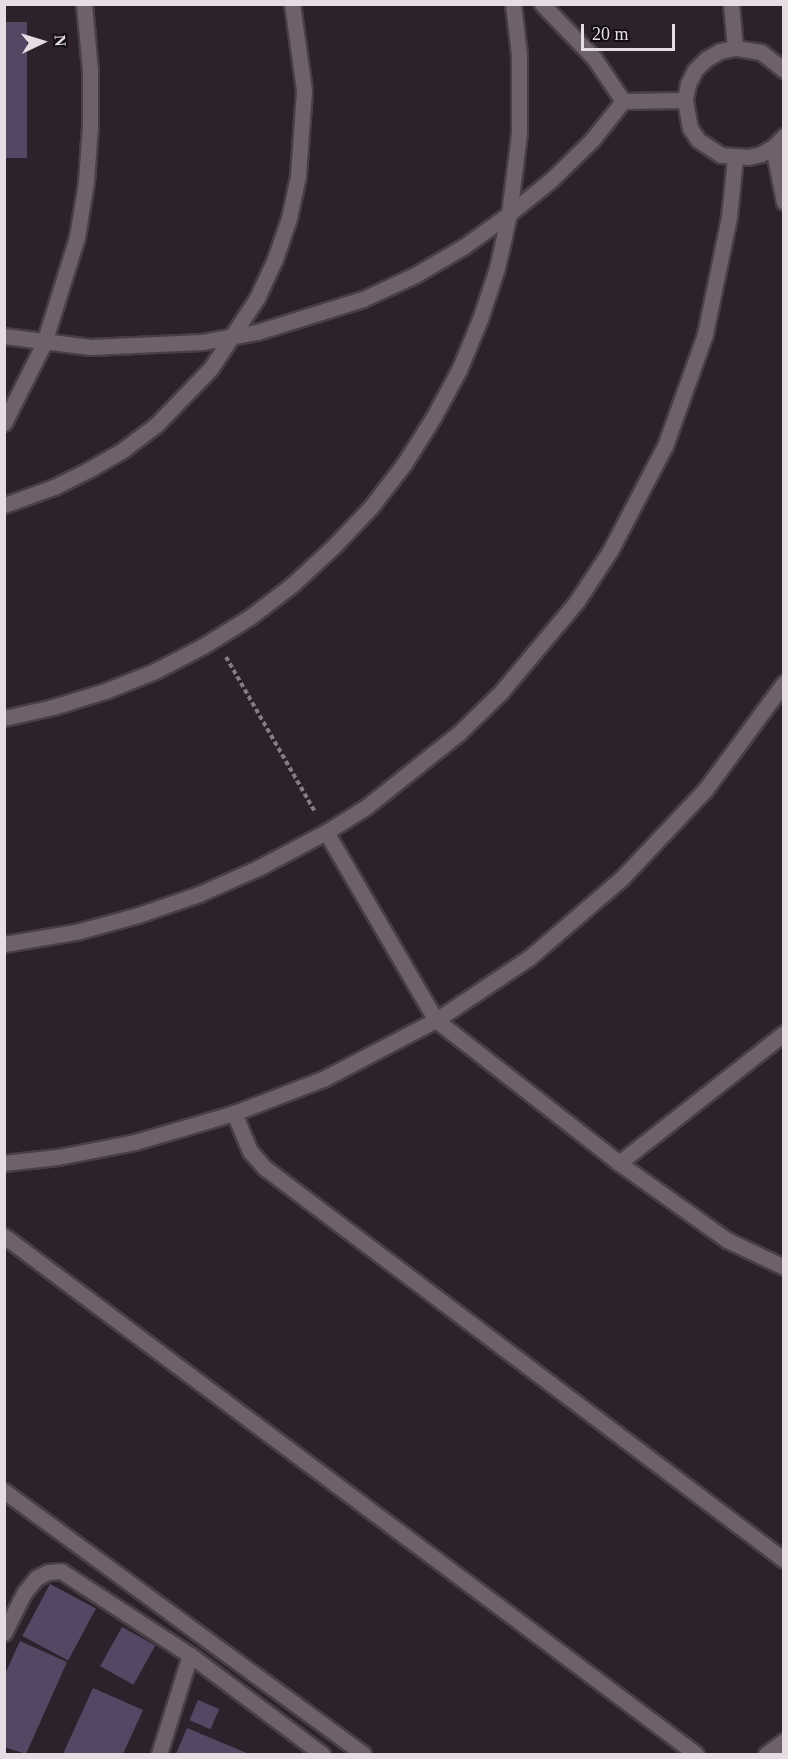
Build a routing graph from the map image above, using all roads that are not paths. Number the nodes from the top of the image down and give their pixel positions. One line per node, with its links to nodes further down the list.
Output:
1 (84, 4): 17 (street)
2 (292, 4): 16 (street)
3 (513, 4): 14 (street)
4 (542, 4): 9 (street)
5 (731, 4): 6 (street)
6 (735, 48): 7 (street); 8 (street)
7 (783, 70)
8 (685, 100): 9 (street); 12 (street)
9 (623, 101): 14 (street)
10 (783, 136): 11 (street)
11 (773, 147): 12 (street); 13 (street)
12 (735, 158): 22 (street)
13 (783, 202)
14 (509, 214): 16 (street); 21 (street)
15 (4, 336): 17 (street)
16 (235, 336): 17 (street); 19 (street)
17 (44, 343): 18 (street)
18 (4, 423)
19 (4, 505)
20 (783, 682): 24 (street)
21 (4, 718)
22 (326, 832): 23 (street); 24 (street)
23 (4, 944)
24 (436, 1020): 26 (street); 28 (street)
25 (783, 1033): 28 (street)
26 (234, 1113): 27 (street); 32 (street)
27 (4, 1163)
28 (619, 1163): 30 (street)
29 (4, 1236): 39 (street)
30 (783, 1267)
31 (4, 1491): 38 (street)
32 (781, 1555)
33 (4, 1633): 34 (street)
34 (190, 1655): 36 (street); 37 (street)
35 (783, 1741): 40 (street)
36 (159, 1755)
37 (322, 1755)
38 (363, 1755)
39 (696, 1755)
40 (766, 1755)

